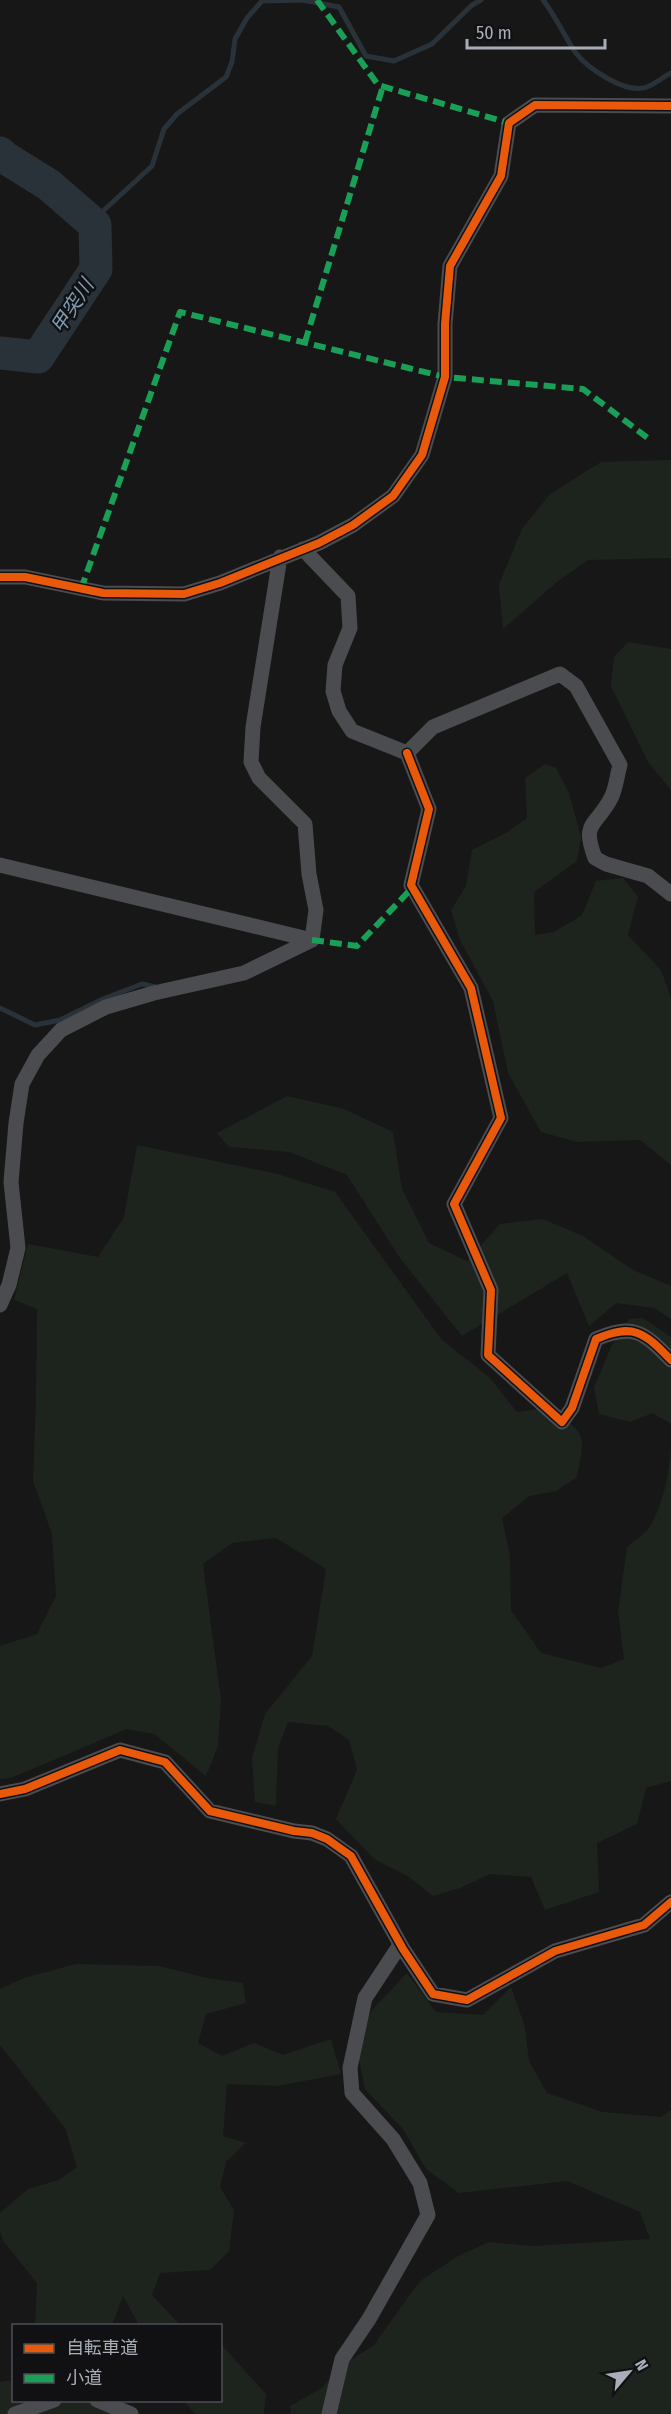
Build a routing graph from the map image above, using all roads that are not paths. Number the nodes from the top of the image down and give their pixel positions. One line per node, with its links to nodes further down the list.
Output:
1 (671, 106): 2 (street)
2 (303, 549): 3 (street); 5 (street)
3 (280, 557): 4 (street); 8 (street)
4 (0, 577)
5 (406, 753): 7 (street); 11 (street)
6 (0, 866): 8 (street)
7 (671, 894)
8 (312, 940): 9 (street)
9 (6, 1180): 10 (street)
10 (0, 1305)
11 (671, 1360)
12 (0, 1794): 14 (street)
13 (671, 1902): 14 (street)
14 (400, 1945): 19 (street)
15 (48, 2402): 17 (street)
16 (102, 2402): 18 (street)
17 (15, 2414)
18 (131, 2414)
19 (329, 2414)

